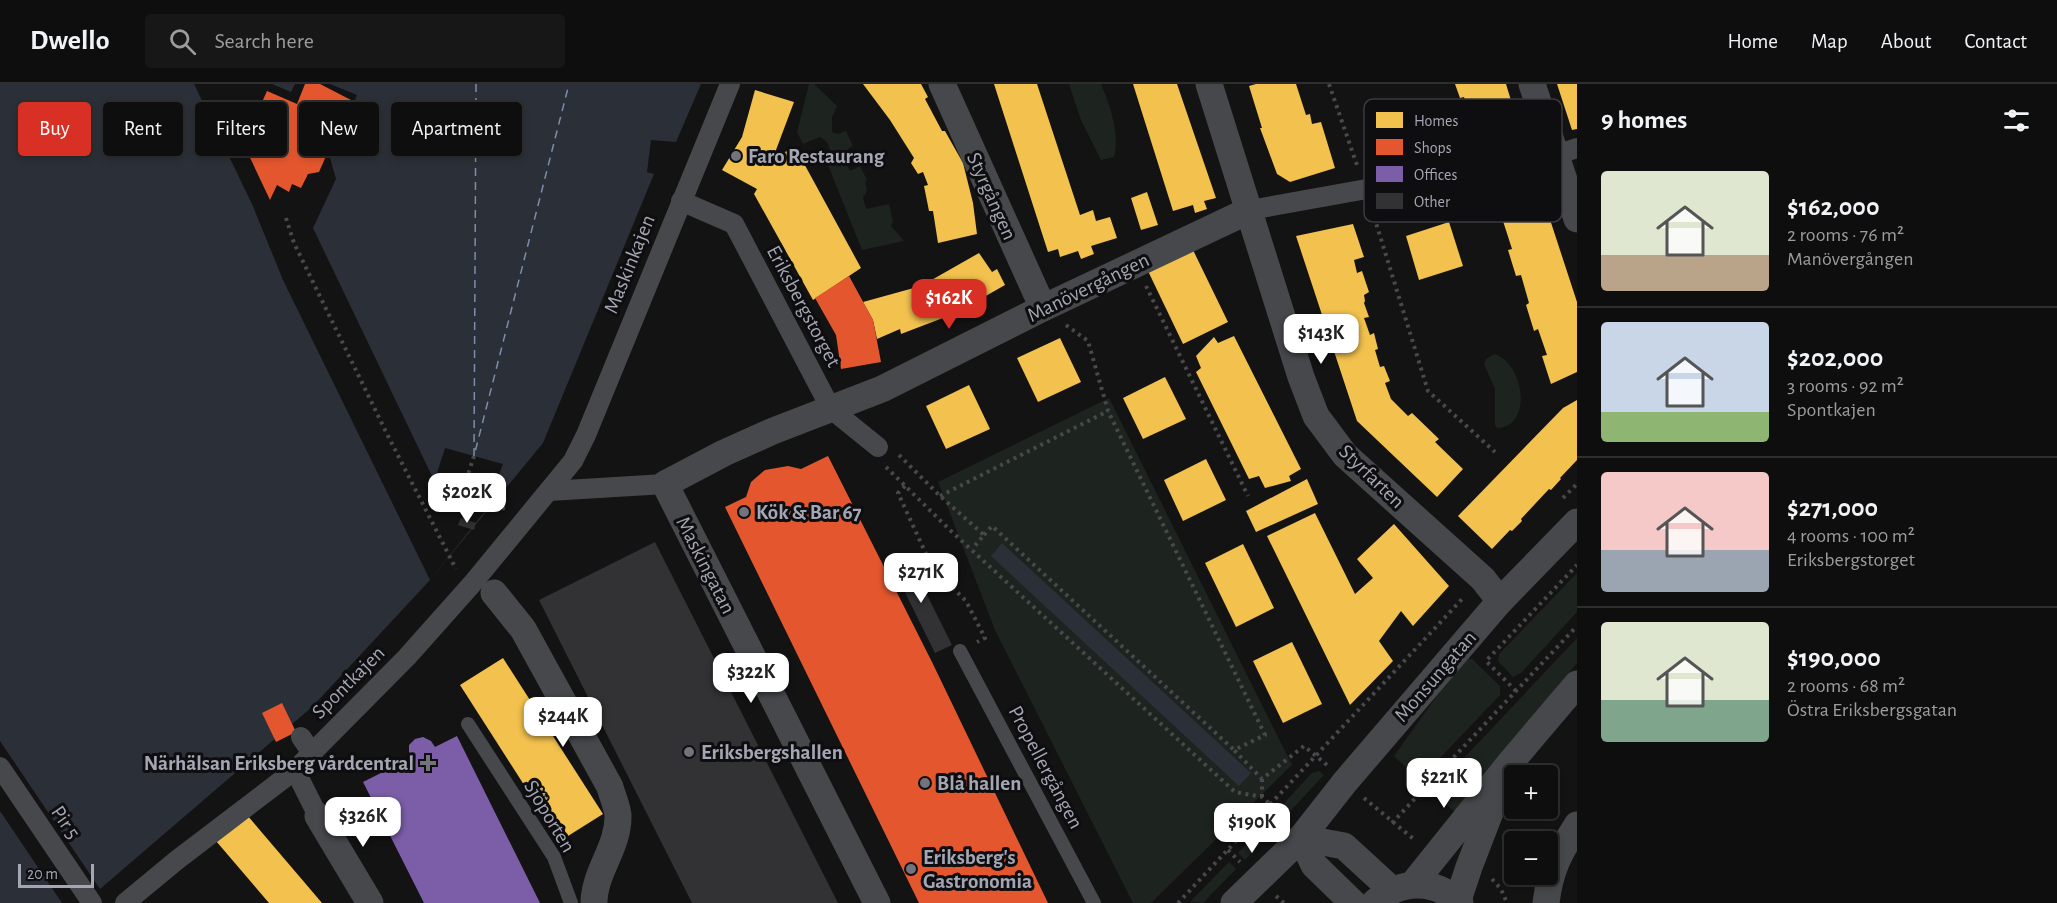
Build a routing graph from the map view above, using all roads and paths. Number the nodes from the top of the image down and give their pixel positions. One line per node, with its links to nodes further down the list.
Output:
1 (730, 84): 10 (street, Maskinkajen)
2 (942, 84): 16 (street, Styrgången)
3 (1209, 84): 11 (street, Styrfarten)
4 (1329, 84): 8 (path)
5 (1532, 84): 6 (street)
6 (1540, 99)
7 (1567, 152): 13 (street)
8 (1364, 186)
9 (1364, 189): 11 (street, Manövergången)
10 (681, 201): 17 (street, Eriksbergstorget); 23 (street, Maskinkajen)
11 (1250, 210): 16 (street, Manövergången); 36 (street, Styrfarten)
12 (286, 218): 37 (path)
13 (1577, 219)
14 (1375, 222): 20 (path)
15 (1144, 283): 29 (path)
16 (1043, 308): 17 (street, Manövergången); 18 (path)
17 (831, 409): 19 (street, Eriksbergstorget); 24 (street, Manövergången)
18 (1108, 411): 28 (path); 44 (path)
19 (878, 447): 26 (path)
20 (1495, 452)
21 (474, 456): 31 (path)
22 (901, 457): 28 (path)
23 (573, 461): 27 (street, Spontkajen)
24 (665, 484): 27 (street, Manövergången); 66 (street, Maskingatan)
25 (1577, 484): 30 (path)
26 (905, 486): 34 (path); 40 (path)
27 (549, 491): 37 (street, Spontkajen)
28 (940, 496): 33 (path)
29 (1248, 496)
30 (1561, 500)
31 (494, 503)
32 (1577, 522): 38 (street, Monsungatan)
33 (984, 536): 34 (path); 44 (path)
34 (972, 549): 51 (path)
35 (1577, 565): 42 (path)
36 (1483, 579): 38 (street, Styrfarten); 45 (path)
37 (483, 589): 48 (street, Spontkajen); 65 (street)
38 (1500, 601): 50 (street, Monsungatan)
39 (1577, 626): 42 (path)
40 (960, 651): 67 (lane, Propellergången)
41 (1577, 684): 46 (street)
42 (1516, 691): 54 (path)
43 (468, 724): 64 (lane, Sjöporten)
44 (1234, 750): 49 (path)
45 (1316, 755): 49 (path); 50 (path); 52 (path)
46 (1510, 763): 57 (street); 58 (street)
47 (0, 767): 61 (street, Pir 5)
48 (295, 770): 53 (street); 62 (street, Spontkajen)
49 (1262, 779): 51 (path)
50 (1345, 782): 54 (path); 56 (street, Monsungatan)
51 (1262, 797): 52 (path)
52 (1270, 804): 68 (path)
53 (318, 816): 63 (street)
54 (1392, 823): 57 (path)
55 (1577, 825): 72 (street)
56 (1301, 838): 59 (street); 69 (street, Monsungatan); 70 (street)
57 (1438, 854): 59 (street)
58 (1468, 867): 60 (street); 71 (path)
59 (1393, 892): 60 (street)
60 (1459, 902)
61 (92, 903)
62 (125, 903)
63 (370, 903)
64 (571, 903)
65 (594, 903)
66 (877, 903)
67 (1094, 903)
68 (1178, 903)
69 (1234, 903)
70 (1353, 903)
71 (1508, 903)
72 (1546, 903)

